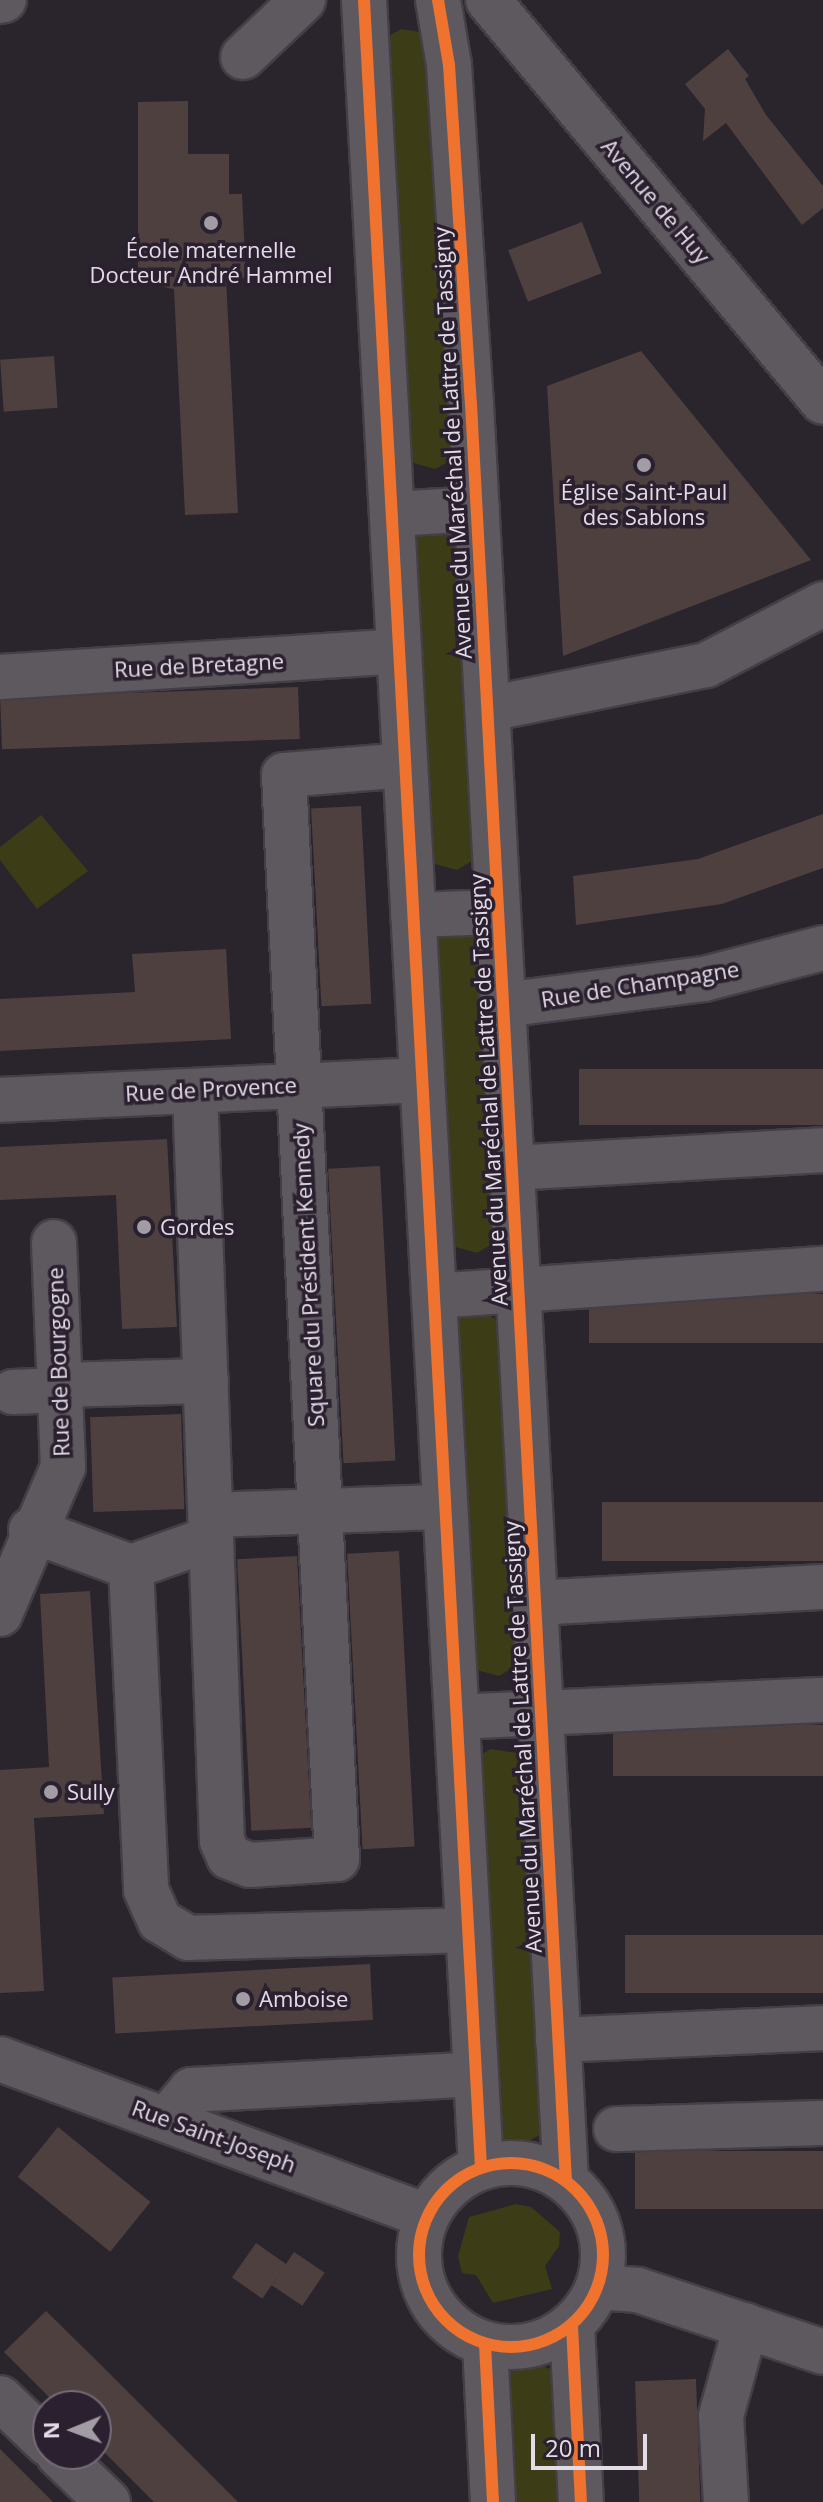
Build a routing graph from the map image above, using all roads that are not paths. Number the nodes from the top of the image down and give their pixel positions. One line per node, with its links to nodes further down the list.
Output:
1 (303, 0): 5 (street)
2 (364, 0): 8 (street)
3 (438, 0): 7 (street, Avenue du Maréchal de Lattre de Tassigny)
4 (488, 0): 6 (street, Avenue de Huy)
5 (243, 57)
6 (823, 402)
7 (477, 509): 8 (street); 12 (street, Avenue du Maréchal de Lattre de Tassigny)
8 (392, 514): 10 (street)
9 (823, 604): 12 (street)
10 (399, 651): 11 (street, Rue de Bretagne); 13 (street)
11 (0, 677)
12 (488, 709): 14 (street, Avenue du Maréchal de Lattre de Tassigny)
13 (405, 765): 15 (street); 19 (street, Square du Président Kennedy)
14 (498, 912): 15 (street); 17 (street, Avenue du Maréchal de Lattre de Tassigny)
15 (413, 915): 18 (street)
16 (823, 948): 17 (street, Rue de Champagne)
17 (503, 1005): 23 (street, Avenue du Maréchal de Lattre de Tassigny)
18 (422, 1080): 19 (street, Rue de Provence); 27 (street)
19 (300, 1084): 20 (street, Rue de Provence); 32 (street, Square du Président Kennedy)
20 (195, 1091): 21 (street, Rue de Provence); 28 (street, Square du Président Kennedy)
21 (0, 1100)
22 (823, 1150): 23 (street)
23 (512, 1168): 26 (street, Avenue du Maréchal de Lattre de Tassigny)
24 (54, 1242): 29 (street, Rue de Bourgogne)
25 (823, 1269): 26 (street)
26 (519, 1290): 27 (street); 37 (street, Avenue du Maréchal de Lattre de Tassigny)
27 (434, 1296): 31 (street)
28 (206, 1381): 29 (street); 33 (street, Square du Président Kennedy)
29 (60, 1388): 30 (street); 34 (street, Rue de Bourgogne)
30 (13, 1392)
31 (445, 1507): 32 (street); 41 (street)
32 (320, 1513): 33 (street); 33 (street, Square du Président Kennedy)
33 (210, 1528): 35 (street)
34 (31, 1530): 35 (street); 38 (street, Rue de Bourgogne)
35 (131, 1567): 42 (street)
36 (823, 1587): 37 (street)
37 (535, 1603): 40 (street, Avenue du Maréchal de Lattre de Tassigny)
38 (0, 1614)
39 (823, 1700): 40 (street)
40 (541, 1713): 41 (street); 44 (street, Avenue du Maréchal de Lattre de Tassigny)
41 (457, 1717): 42 (street)
42 (468, 1930): 46 (street)
43 (823, 2028): 44 (street)
44 (558, 2040): 51 (street, Avenue du Maréchal de Lattre de Tassigny)
45 (0, 2059): 47 (street, Rue Saint-Joseph)
46 (476, 2074): 47 (street); 50 (street)
47 (167, 2119): 52 (street, Rue Saint-Joseph)
48 (823, 2123): 49 (street)
49 (616, 2129)
50 (481, 2167): 51 (street); 52 (street)
51 (566, 2179): 53 (street)
52 (427, 2216): 56 (street)
53 (598, 2287): 54 (street); 55 (street)
54 (746, 2325): 57 (street); 64 (street)
55 (572, 2326): 56 (street); 63 (street)
56 (485, 2344): 62 (street)
57 (823, 2352)
58 (0, 2398): 59 (street)
59 (32, 2429)
60 (75, 2470): 61 (street)
61 (108, 2502)
62 (493, 2502)
63 (581, 2502)
64 (726, 2502)

